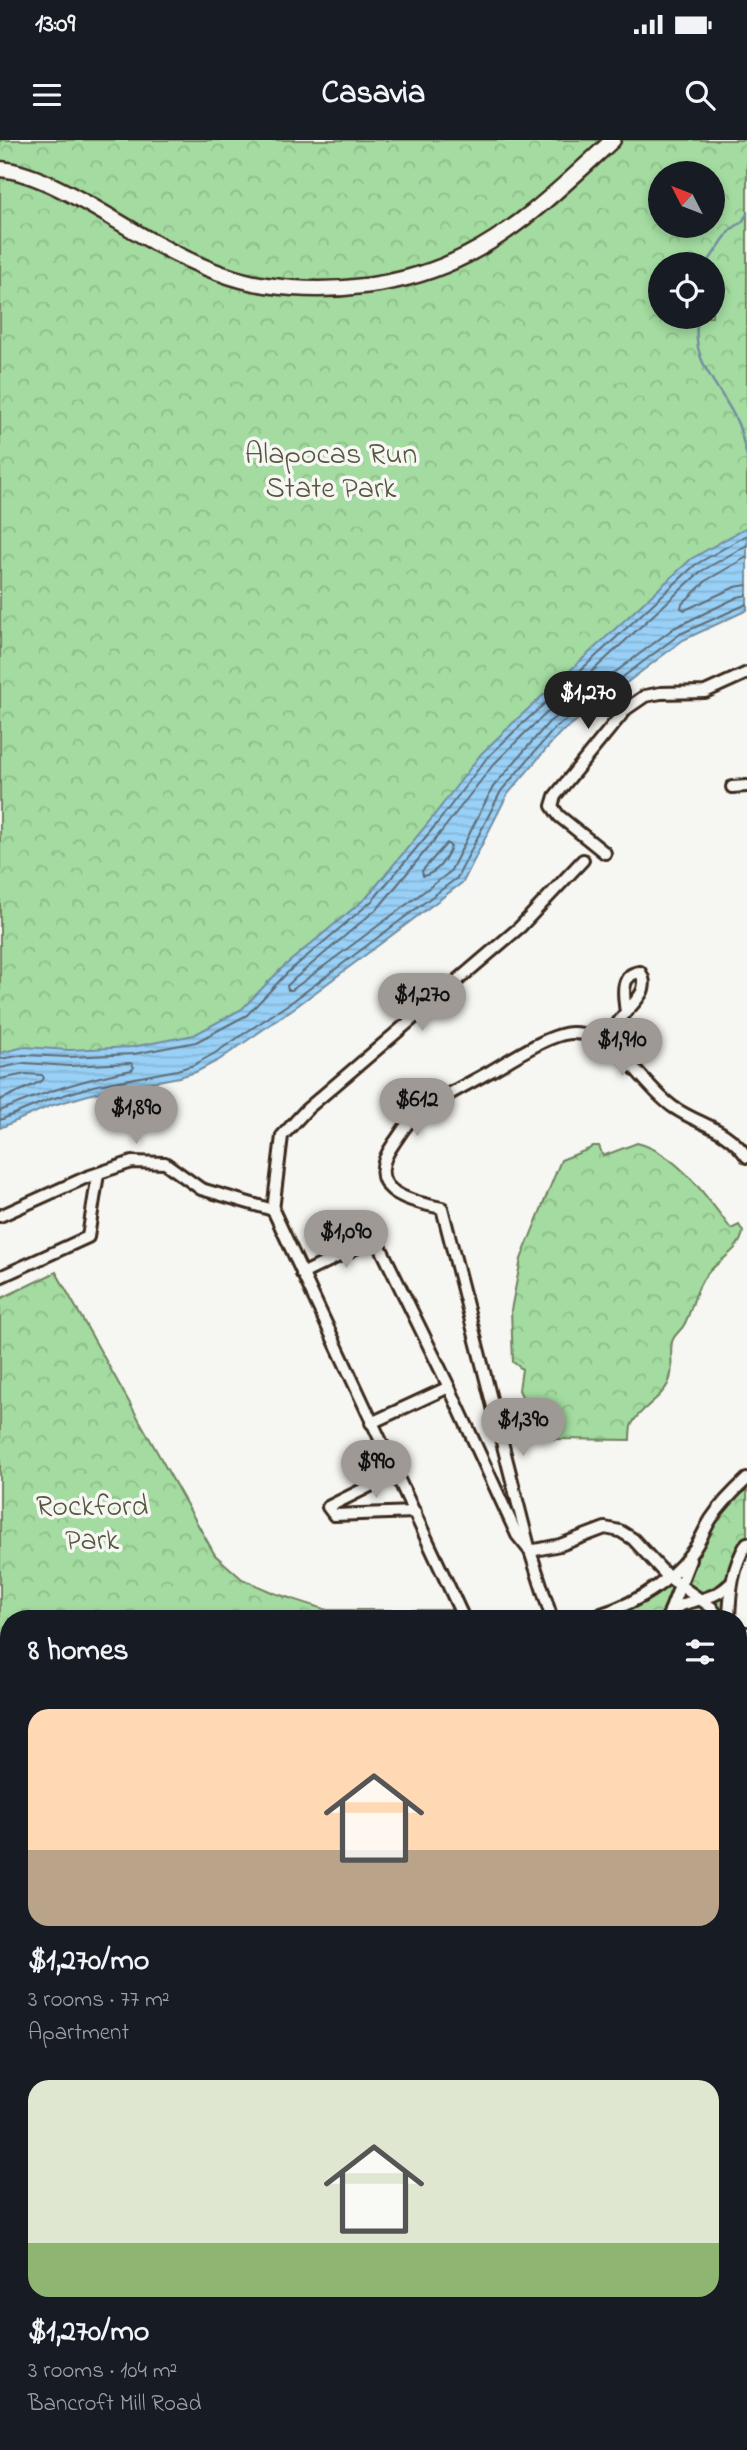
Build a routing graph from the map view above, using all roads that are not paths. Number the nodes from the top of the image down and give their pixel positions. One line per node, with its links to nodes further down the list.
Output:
1 (613, 140): 2 (street)
2 (0, 169)
3 (747, 673): 6 (street)
4 (747, 786): 5 (street)
5 (732, 788)
6 (606, 853)
7 (583, 860): 12 (street)
8 (626, 1012): 9 (street)
9 (605, 1041): 10 (street); 23 (street)
10 (747, 1157)
11 (98, 1174): 12 (street); 13 (street); 15 (street)
12 (273, 1210): 14 (street)
13 (0, 1216)
14 (302, 1274): 16 (street); 17 (street)
15 (0, 1277)
16 (449, 1387): 17 (street); 23 (street)
17 (372, 1423): 18 (street)
18 (396, 1473): 20 (street); 20 (street)
19 (747, 1479): 22 (street)
20 (415, 1512): 28 (street)
21 (747, 1543): 25 (street)
22 (695, 1549): 24 (street); 26 (street)
23 (530, 1551): 24 (street); 29 (street)
24 (668, 1577): 26 (street); 30 (street)
25 (730, 1584): 27 (street); 34 (street)
26 (681, 1587): 27 (street); 31 (street)
27 (702, 1600): 32 (street); 33 (street)
28 (461, 1610)
29 (549, 1610)
30 (610, 1610)
31 (671, 1610)
32 (674, 1610)
33 (711, 1610)
34 (729, 1610)

